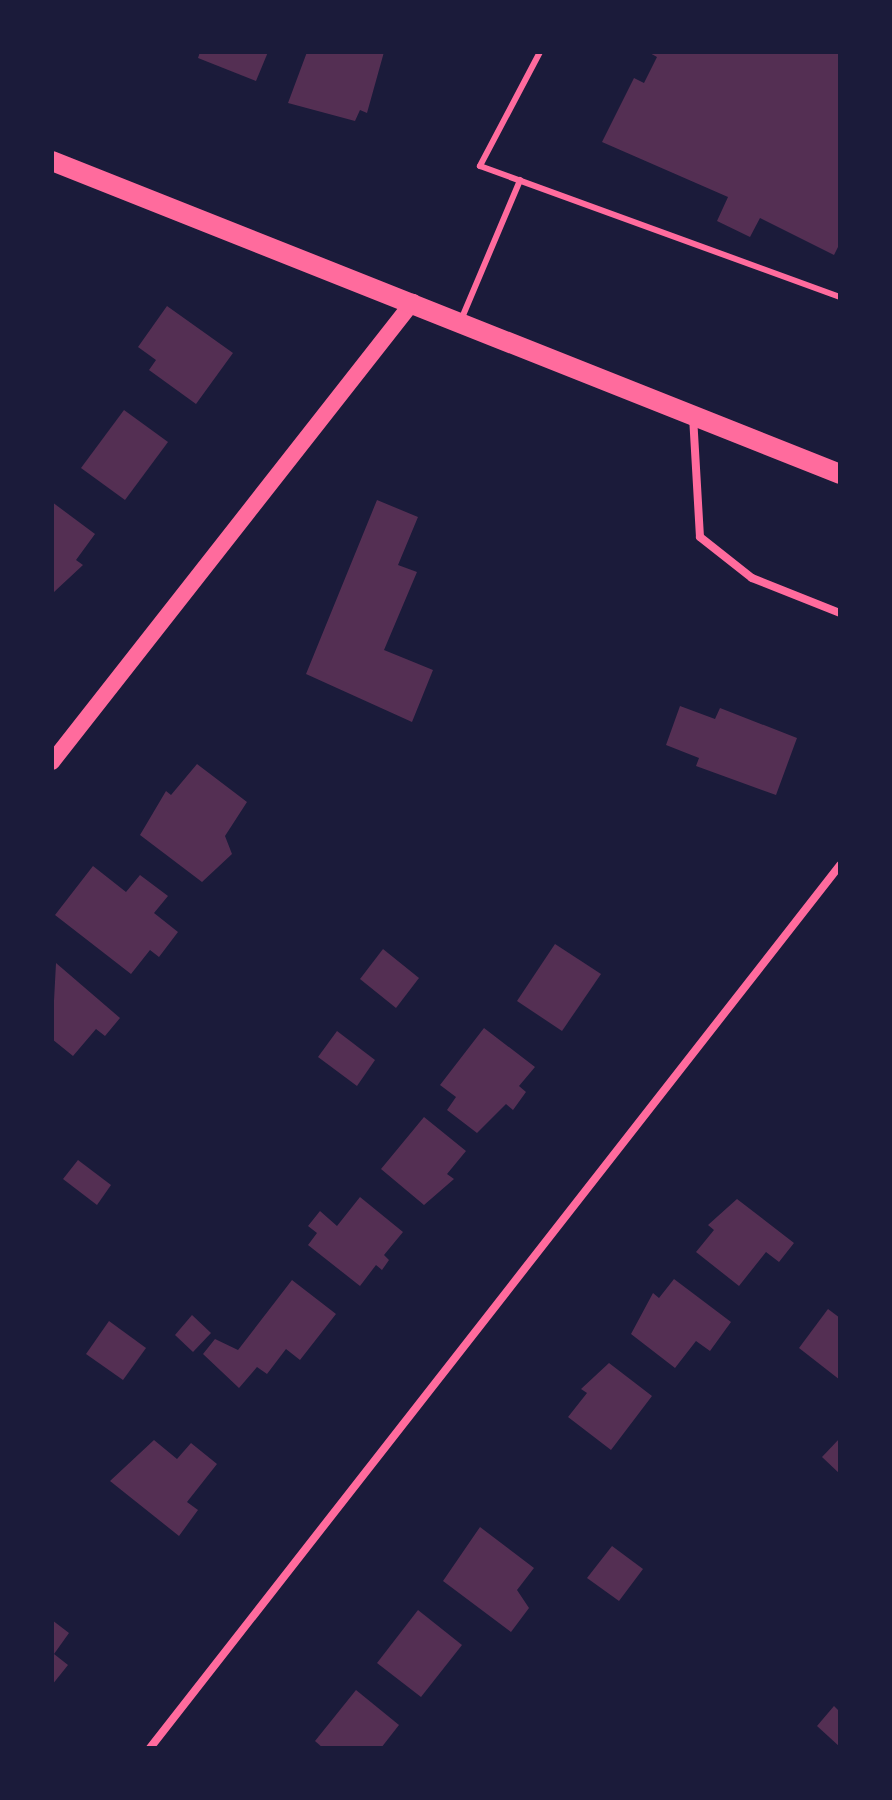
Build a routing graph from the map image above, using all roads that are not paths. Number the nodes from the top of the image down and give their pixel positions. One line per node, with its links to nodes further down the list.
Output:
1 (540, 52): 3 (lane)
2 (52, 161): 5 (main road)
3 (520, 180): 4 (lane); 6 (lane)
4 (840, 297)
5 (413, 302): 6 (main road); 10 (main road)
6 (460, 321): 7 (main road)
7 (693, 415): 8 (main road); 9 (street)
8 (840, 474)
9 (840, 613)
10 (52, 762)
11 (840, 865): 12 (street)
12 (150, 1748)

